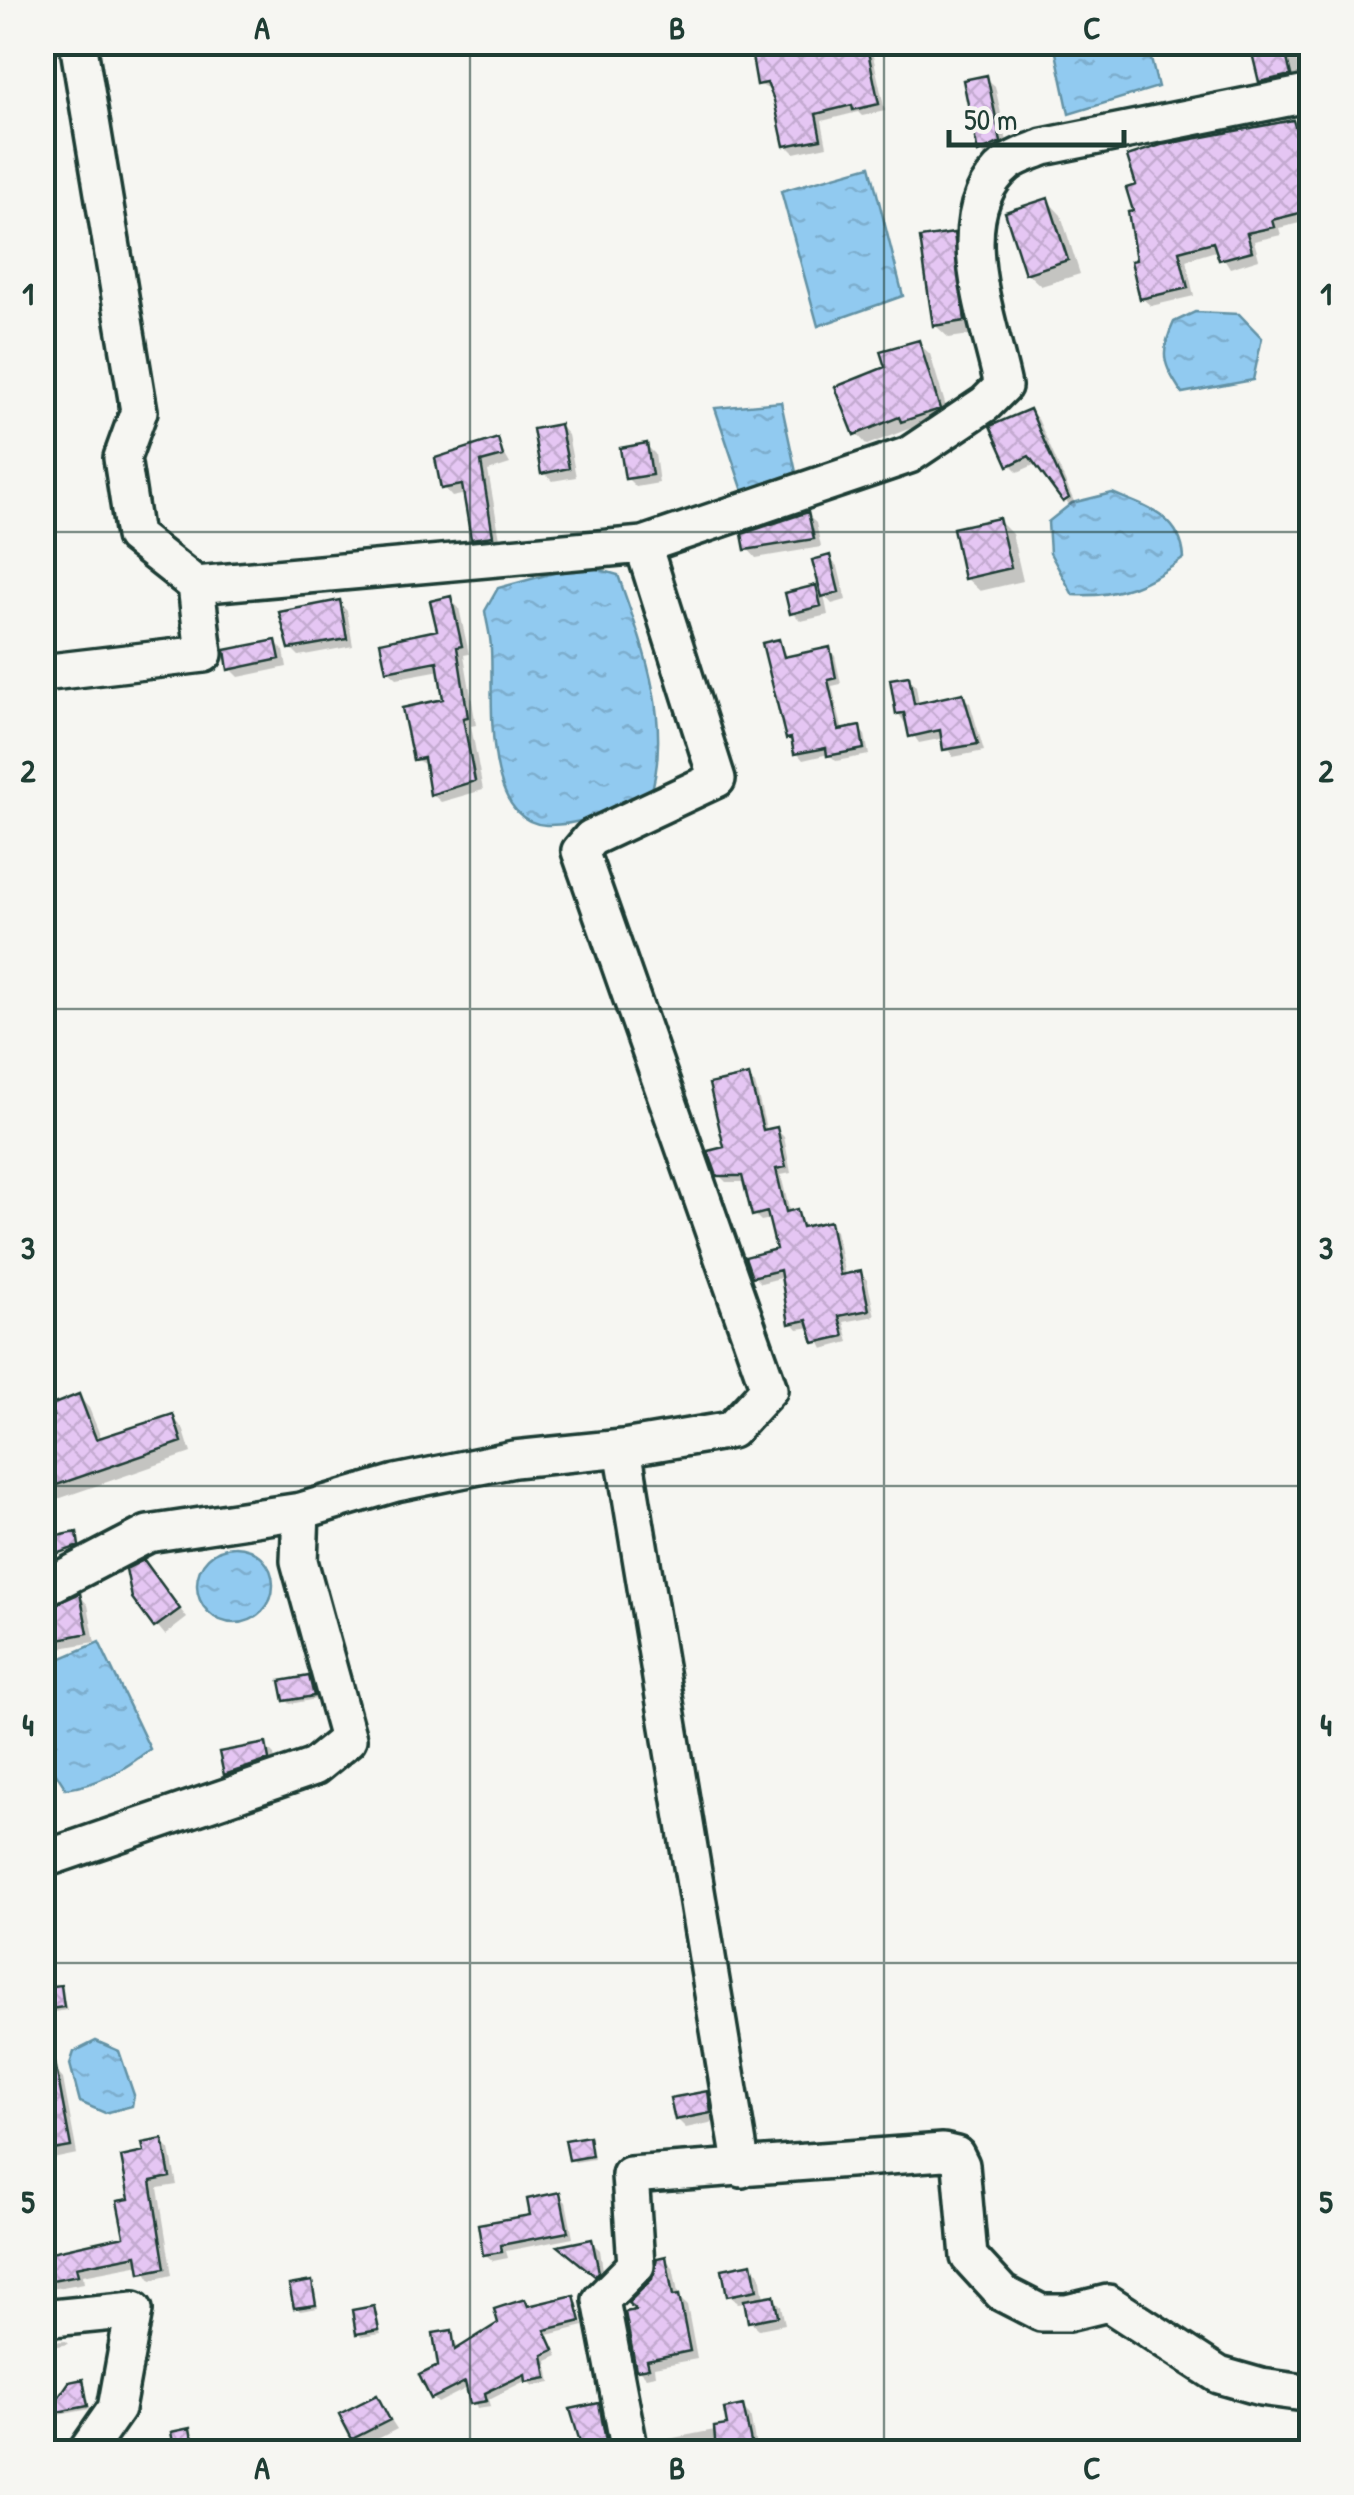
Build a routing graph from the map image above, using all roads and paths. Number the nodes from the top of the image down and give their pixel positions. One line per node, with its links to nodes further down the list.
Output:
1 (78, 42): 4 (street)
2 (1312, 93): 3 (street)
3 (643, 545): 4 (street); 6 (street)
4 (196, 585): 5 (street)
5 (42, 673)
6 (622, 1448): 7 (street); 10 (street)
7 (301, 1512): 8 (street); 9 (street)
8 (42, 1589)
9 (42, 1860)
10 (742, 2169): 12 (street); 14 (street)
11 (42, 2319): 13 (street)
12 (1312, 2394)
13 (86, 2452)
14 (630, 2452)

